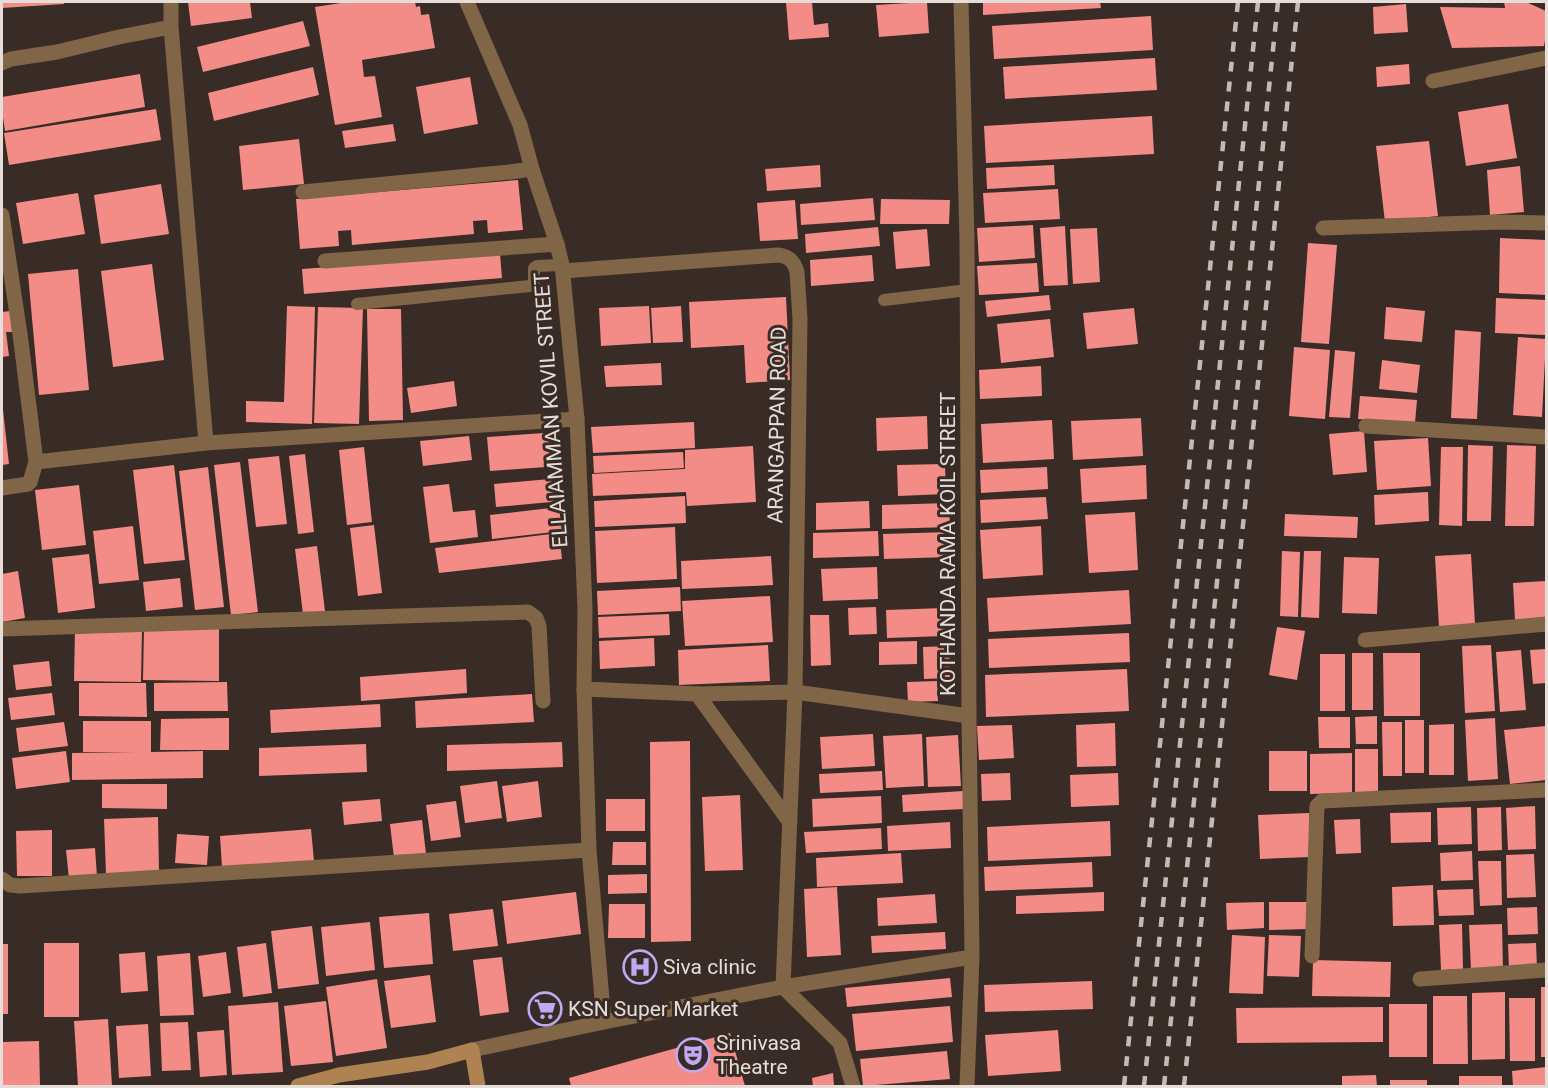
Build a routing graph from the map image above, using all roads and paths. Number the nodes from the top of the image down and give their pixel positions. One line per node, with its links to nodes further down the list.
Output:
1 (171, 2): 4 (street)
2 (467, 2): 8 (street, ELLAIAMMAN KOVIL STREET)
3 (961, 2): 16 (street, KOTHANDA RAMA KOIL STREET)
4 (171, 27): 6 (street); 22 (street)
5 (1546, 58): 7 (street)
6 (2, 63)
7 (1433, 81)
8 (532, 169): 9 (street); 13 (street, ELLAIAMMAN KOVIL STREET)
9 (303, 192)
10 (2, 215): 23 (street)
11 (1546, 223): 12 (street)
12 (1323, 228)
13 (557, 244): 14 (street); 15 (street, ELLAIAMMAN KOVIL STREET)
14 (325, 261)
15 (563, 268): 18 (lane); 19 (street, ELLAIAMMAN KOVIL STREET); 29 (street, ARANGAPPAN ROAD)
16 (968, 290): 17 (lane); 32 (street, KOTHANDA RAMA KOIL STREET)
17 (884, 300)
18 (357, 304)
19 (577, 419): 22 (street); 28 (street, ELLAIAMMAN KOVIL STREET)
20 (1366, 426): 21 (street)
21 (1546, 437)
22 (206, 443): 23 (street)
23 (36, 462): 24 (street)
24 (2, 488)
25 (1546, 624): 27 (street)
26 (2, 629): 31 (street)
27 (1365, 640)
28 (584, 689): 30 (street); 35 (street, ELLAIAMMAN KOVIL STREET)
29 (795, 692): 30 (street); 32 (street); 34 (street, ARANGAPPAN ROAD)
30 (697, 694): 34 (street)
31 (543, 701)
32 (969, 716): 38 (street, KOTHANDA RAMA KOIL STREET)
33 (1546, 790): 37 (street)
34 (789, 821): 41 (street, ARANGAPPAN ROAD)
35 (589, 850): 36 (street); 42 (street, ELLAIAMMAN KOVIL STREET)
36 (2, 879)
37 (1312, 956)
38 (972, 957): 41 (street); 48 (street, KOTHANDA RAMA KOIL STREET)
39 (1546, 970): 40 (street)
40 (1420, 980)
41 (783, 987): 42 (street); 47 (street)
42 (604, 1022): 43 (street)
43 (472, 1050): 44 (main road); 46 (main road)
44 (341, 1081): 45 (main road)
45 (298, 1086)
46 (478, 1086)
47 (852, 1086)
48 (967, 1086)

